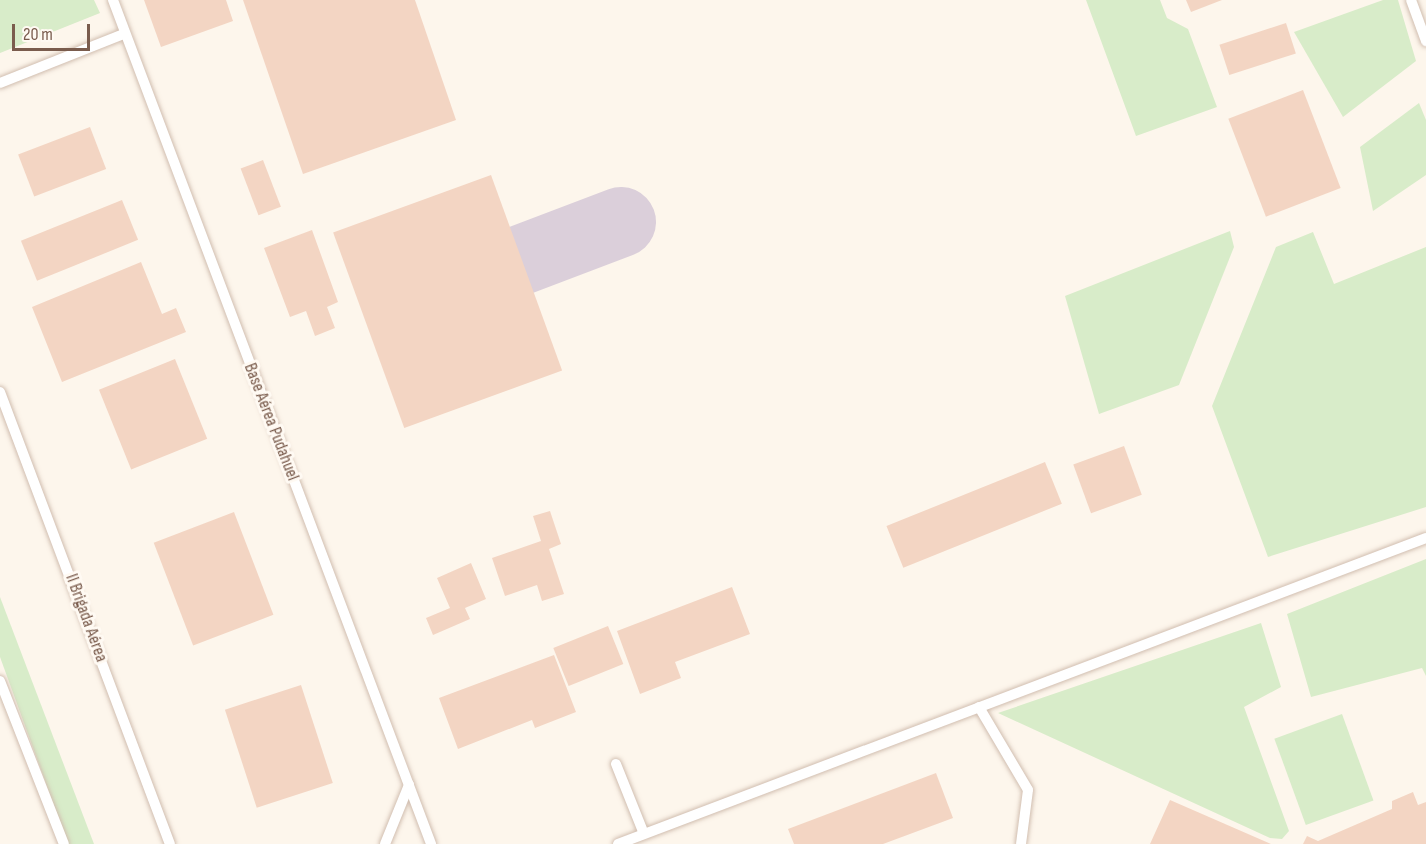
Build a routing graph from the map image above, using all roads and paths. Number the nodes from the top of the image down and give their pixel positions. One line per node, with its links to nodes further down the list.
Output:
1 (113, 0): 3 (lane, Base Aérea Pudahuel)
2 (1411, 0): 4 (lane)
3 (124, 34): 5 (lane); 11 (lane, Base Aérea Pudahuel)
4 (1426, 41)
5 (0, 83)
6 (0, 392): 14 (lane, II Brigada Aérea)
7 (1426, 538): 9 (lane)
8 (0, 681): 13 (lane)
9 (979, 707): 12 (lane); 18 (lane)
10 (616, 764): 12 (lane)
11 (408, 785): 15 (lane); 16 (lane, Base Aérea Pudahuel)
12 (644, 834): 17 (lane)
13 (64, 844)
14 (170, 844)
15 (384, 844)
16 (431, 844)
17 (618, 844)
18 (1021, 844)

